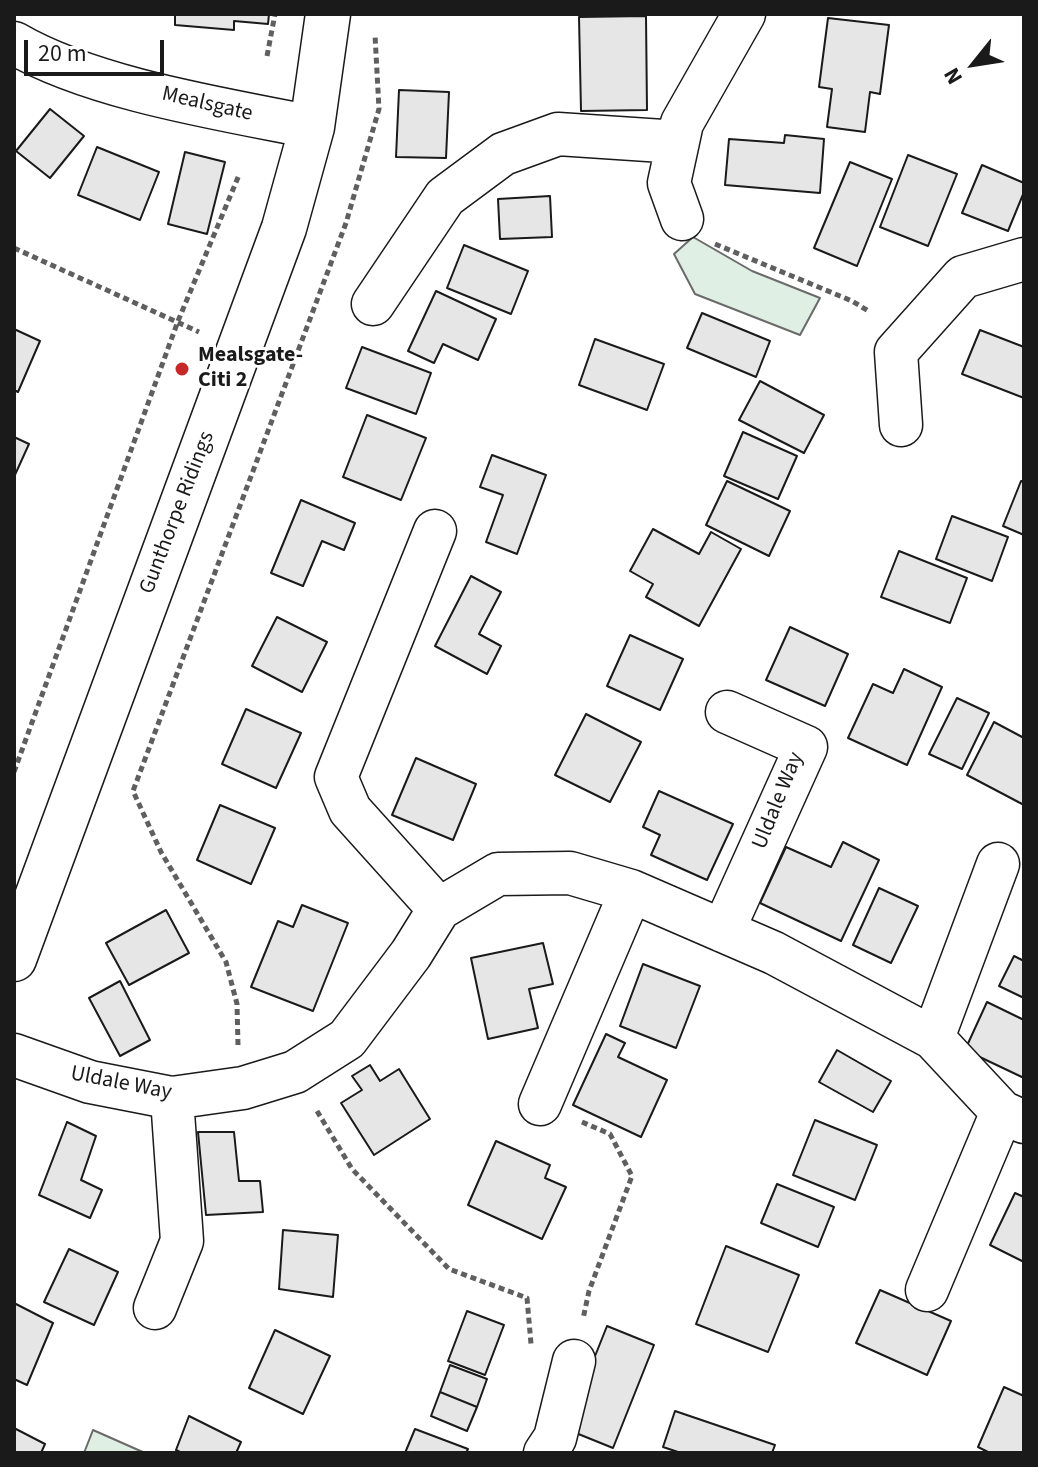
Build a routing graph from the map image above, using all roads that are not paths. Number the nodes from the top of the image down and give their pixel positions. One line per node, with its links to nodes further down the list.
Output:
1 (328, 14): 4 (street, Gunthorpe Ridings)
2 (744, 14): 5 (street)
3 (14, 43): 4 (street, Mealsgate)
4 (312, 127): 16 (street, Gunthorpe Ridings)
5 (678, 142): 6 (street); 8 (street)
6 (682, 219)
7 (1024, 259): 9 (street)
8 (373, 304)
9 (901, 425)
10 (435, 531): 14 (street)
11 (727, 712): 15 (street, Uldale Way)
12 (998, 864): 17 (street)
13 (631, 891): 14 (street, Uldale Way); 15 (street, Uldale Way); 20 (street)
14 (439, 909): 19 (street, Uldale Way)
15 (723, 931): 17 (street, Uldale Way)
16 (14, 959)
17 (933, 1038): 21 (street, Uldale Way)
18 (14, 1055): 19 (street, Uldale Way)
19 (172, 1098): 23 (street)
20 (540, 1104)
21 (1013, 1117): 22 (street, Uldale Way)
22 (927, 1290)
23 (155, 1308)
24 (574, 1361): 25 (street)
25 (563, 1448)

